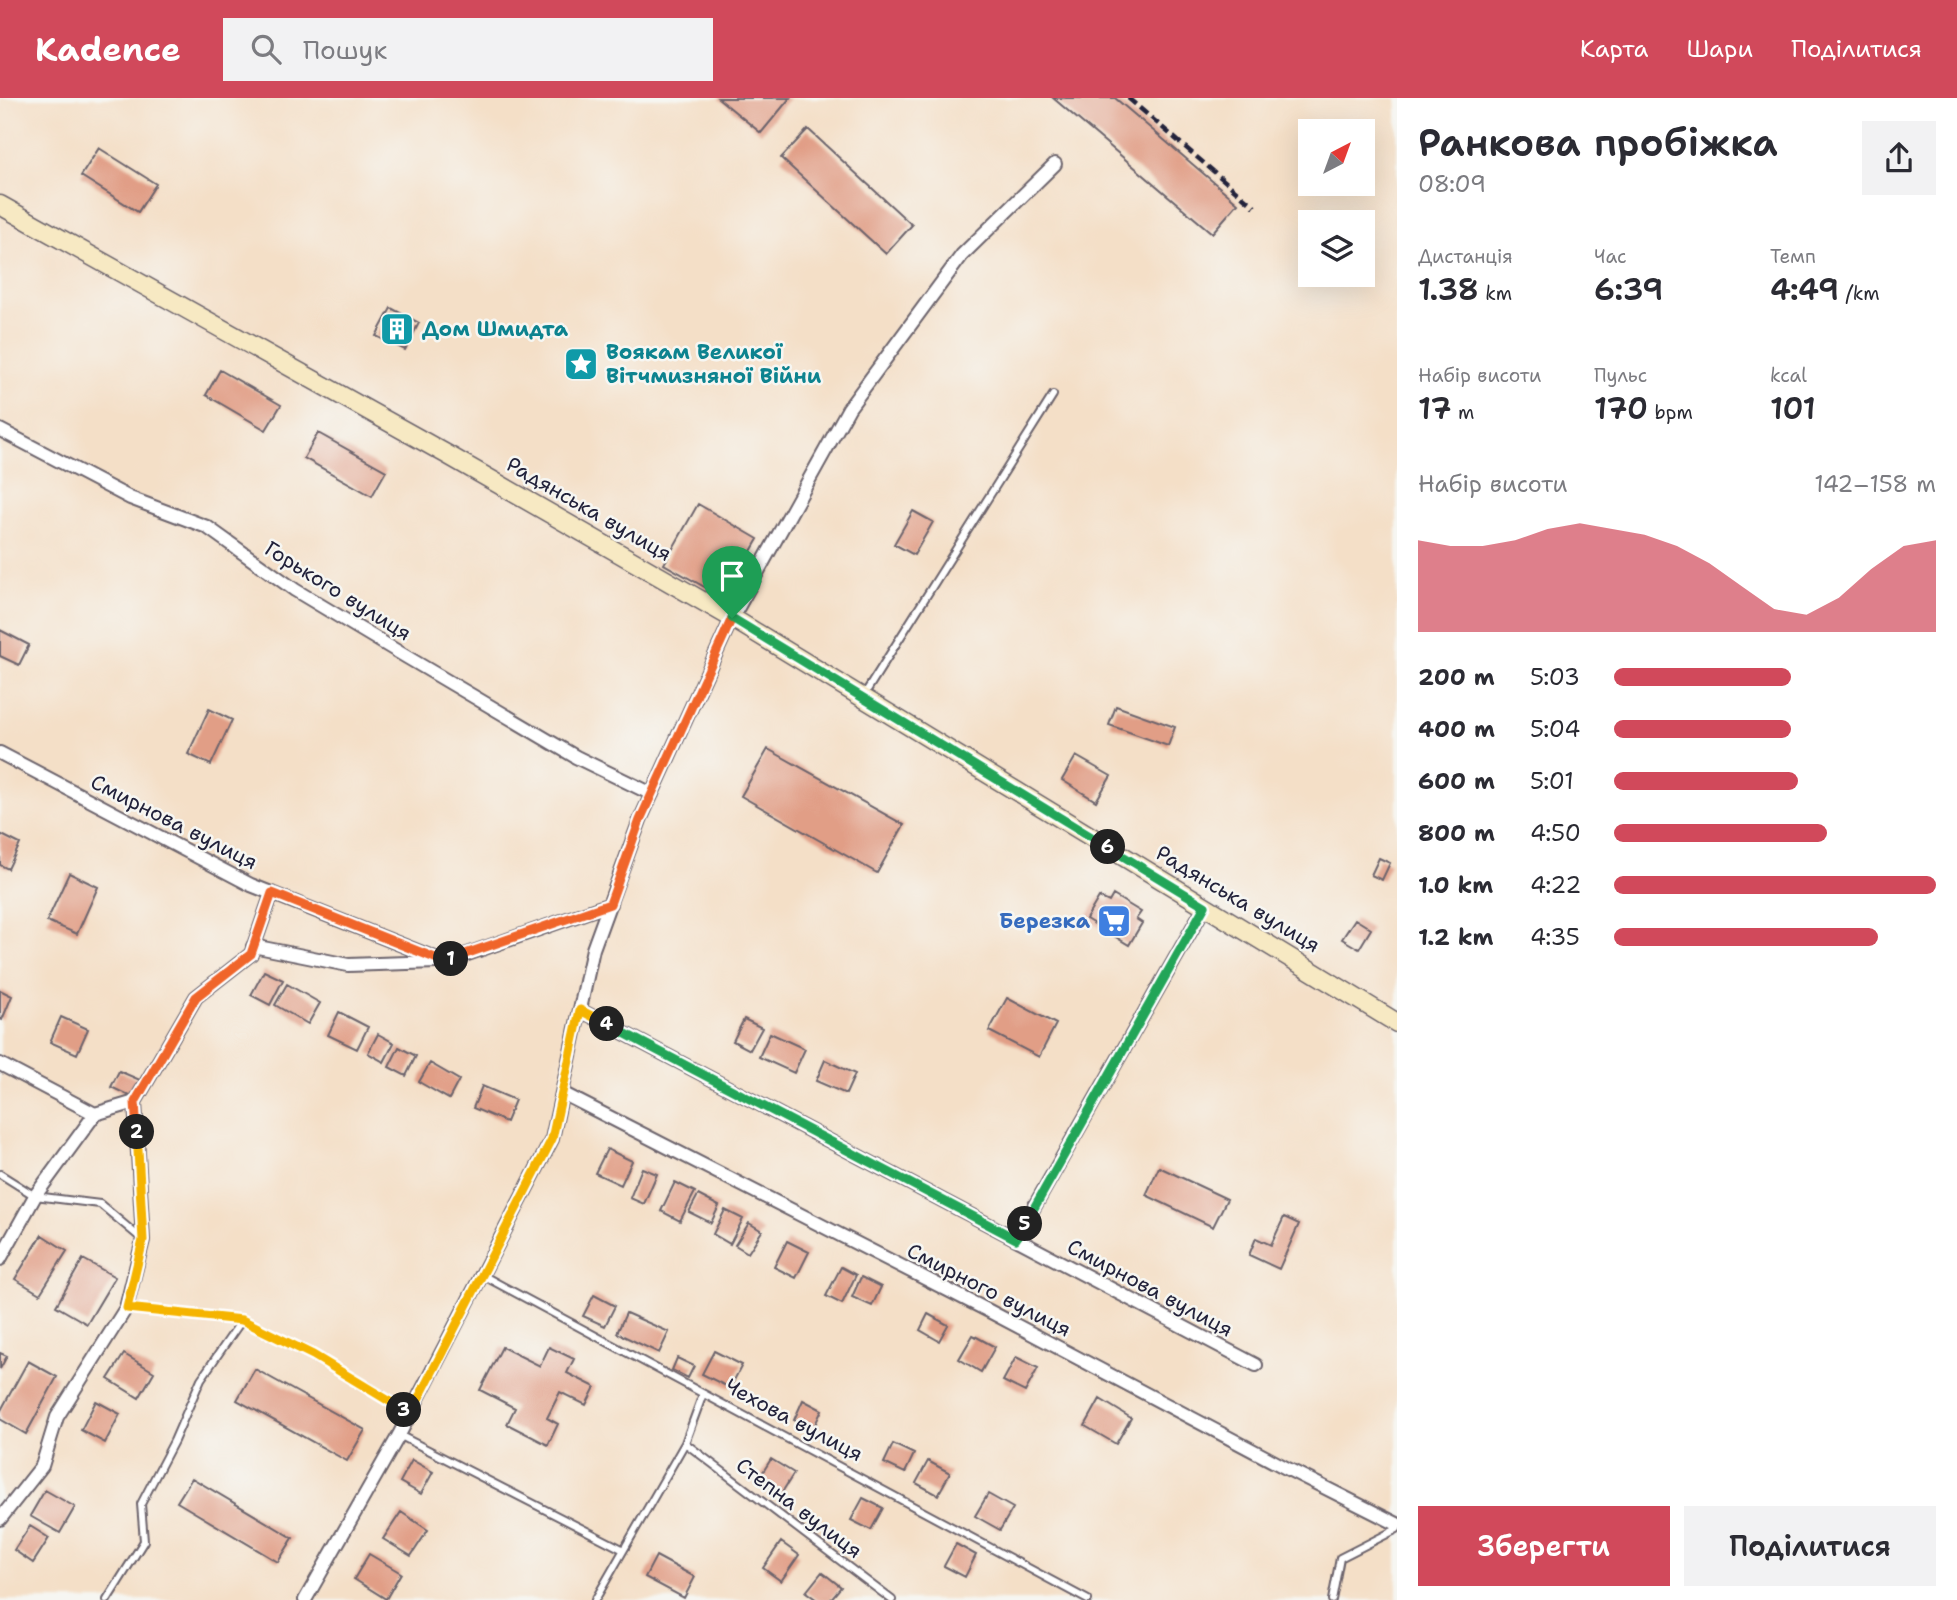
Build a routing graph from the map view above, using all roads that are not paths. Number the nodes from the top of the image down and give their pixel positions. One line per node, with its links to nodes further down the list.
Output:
1 (1055, 164): 5 (street)
2 (0, 205): 5 (street, Радянська вулиця)
3 (1053, 395): 6 (lane)
4 (0, 430): 8 (street, Горького вулиця)
5 (732, 618): 6 (street, Радянська вулиця); 8 (street)
6 (863, 697): 11 (street, Радянська вулиця)
7 (0, 753): 9 (street, Смирнова вулиця)
8 (652, 794): 10 (street)
9 (272, 893): 12 (street); 13 (street, Смирнова вулиця)
10 (610, 904): 13 (street); 14 (street)
11 (1205, 906): 15 (street, Радянська вулиця); 22 (street)
12 (253, 946): 13 (street); 18 (street)
13 (445, 962)
14 (580, 1010): 17 (street); 22 (street, Смирнова вулиця)
15 (1397, 1023)
16 (0, 1063): 19 (street)
17 (562, 1093): 25 (street); 34 (street, Смирного вулиця)
18 (135, 1102): 19 (street); 23 (street)
19 (95, 1114): 21 (street)
20 (0, 1174): 21 (lane)
21 (35, 1196): 23 (lane); 24 (street)
22 (1016, 1239): 28 (street, Смирнова вулиця)
23 (143, 1240): 26 (street)
24 (0, 1259)
25 (482, 1275): 29 (lane, Чехова вулиця); 30 (street)
26 (127, 1308): 27 (lane); 33 (street)
27 (242, 1320): 30 (lane); 36 (lane)
28 (1256, 1365)
29 (703, 1394): 32 (lane); 40 (lane, Чехова вулиця)
30 (411, 1413): 31 (street)
31 (400, 1435): 35 (lane); 37 (street)
32 (685, 1443): 35 (lane); 39 (lane, Степна вулиця)
33 (0, 1519)
34 (1397, 1526): 41 (lane)
35 (622, 1549): 38 (lane)
36 (107, 1600)
37 (304, 1600)
38 (595, 1600)
39 (892, 1600)
40 (1088, 1600)
41 (1332, 1600)

